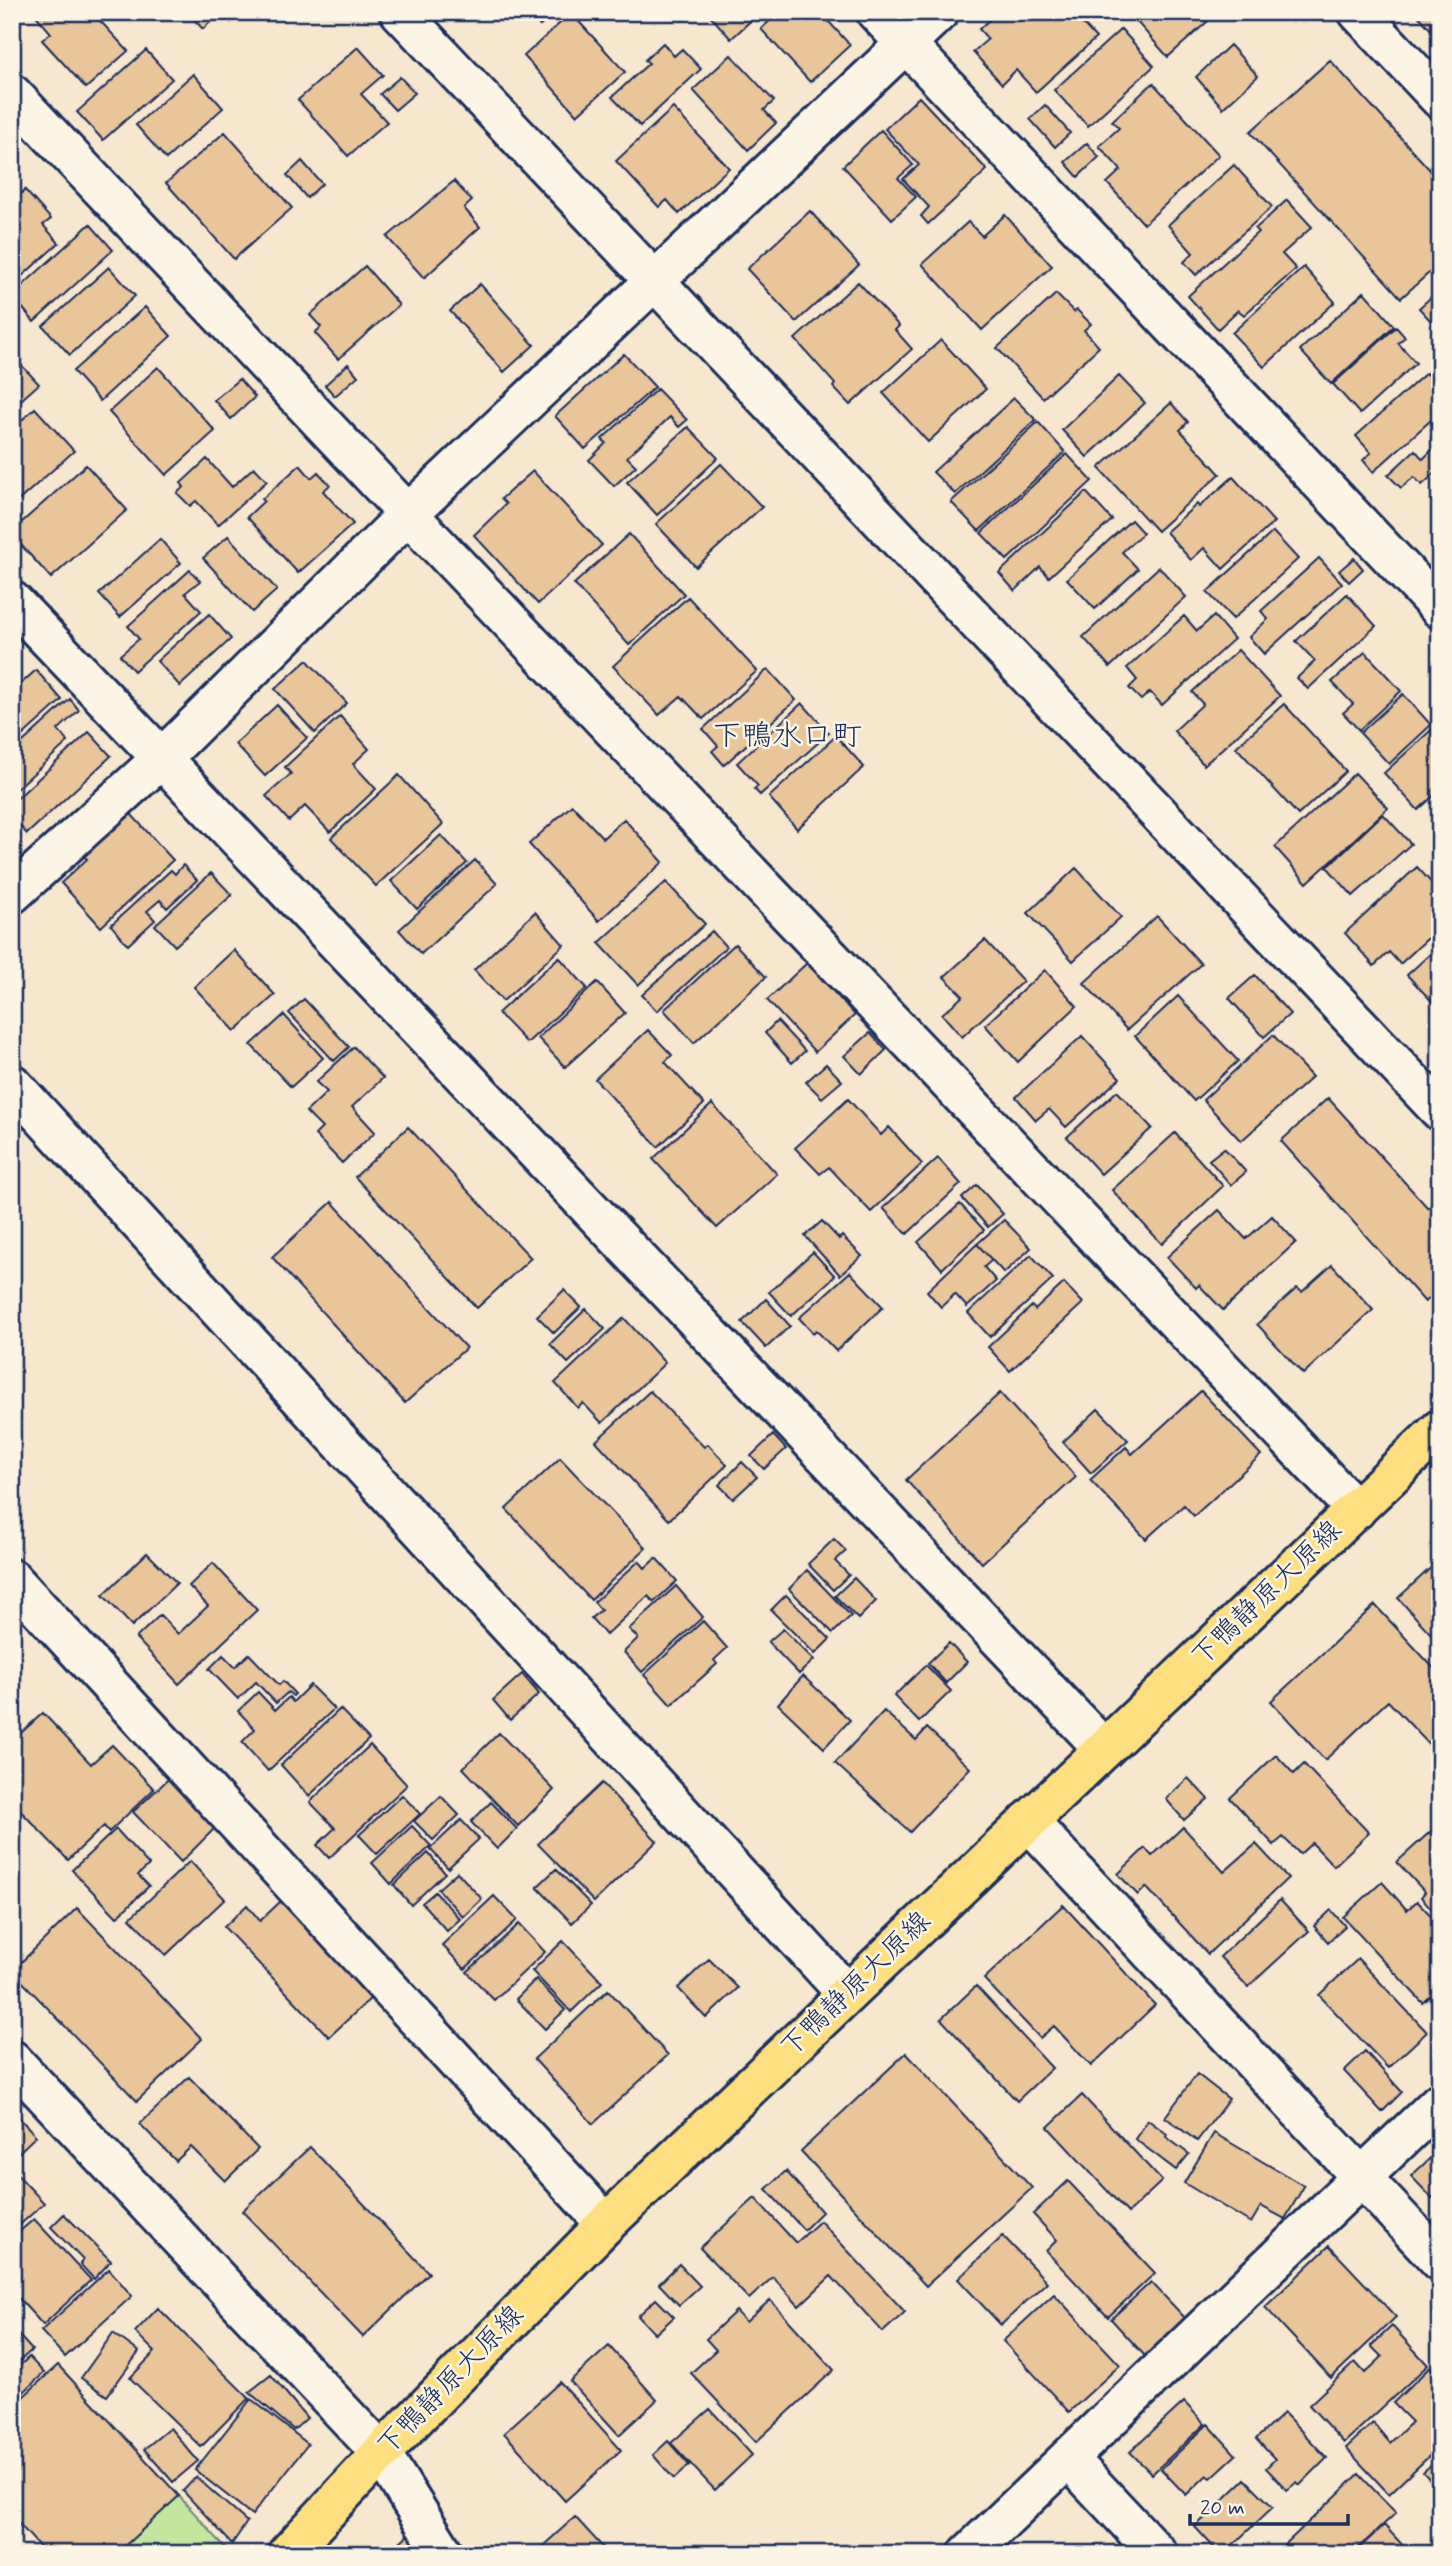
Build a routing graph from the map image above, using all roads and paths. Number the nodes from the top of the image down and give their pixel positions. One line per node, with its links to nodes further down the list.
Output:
1 (400, 12): 8 (street)
2 (876, 12): 5 (street)
3 (939, 12): 5 (street)
4 (1358, 12): 7 (street)
5 (906, 44): 8 (street); 11 (street)
6 (12, 94): 9 (street)
7 (1440, 99)
8 (653, 281): 9 (street); 15 (street)
9 (408, 514): 12 (street); 17 (street)
10 (12, 601): 12 (street)
11 (1440, 609)
12 (161, 759): 13 (street); 19 (street)
13 (12, 894)
14 (12, 1084): 21 (street)
15 (1440, 1111)
16 (1440, 1429): 17 (main road, 下鴨静原大原線)
17 (1356, 1510): 19 (main road, 下鴨静原大原線)
18 (12, 1579): 25 (street)
19 (1104, 1749): 20 (main road, 下鴨静原大原線)
20 (1028, 1821): 21 (main road, 下鴨静原大原線); 24 (street)
21 (847, 1994): 25 (main road, 下鴨静原大原線)
22 (12, 2060): 27 (street)
23 (1440, 2102): 24 (street)
24 (1361, 2178): 26 (street); 28 (street)
25 (606, 2224): 27 (main road, 下鴨静原大原線)
26 (1440, 2262)
27 (381, 2452): 29 (main road, 下鴨静原大原線); 30 (street)
28 (1068, 2458): 31 (street); 32 (street)
29 (287, 2554)
30 (444, 2554)
31 (968, 2554)
32 (1158, 2554)

